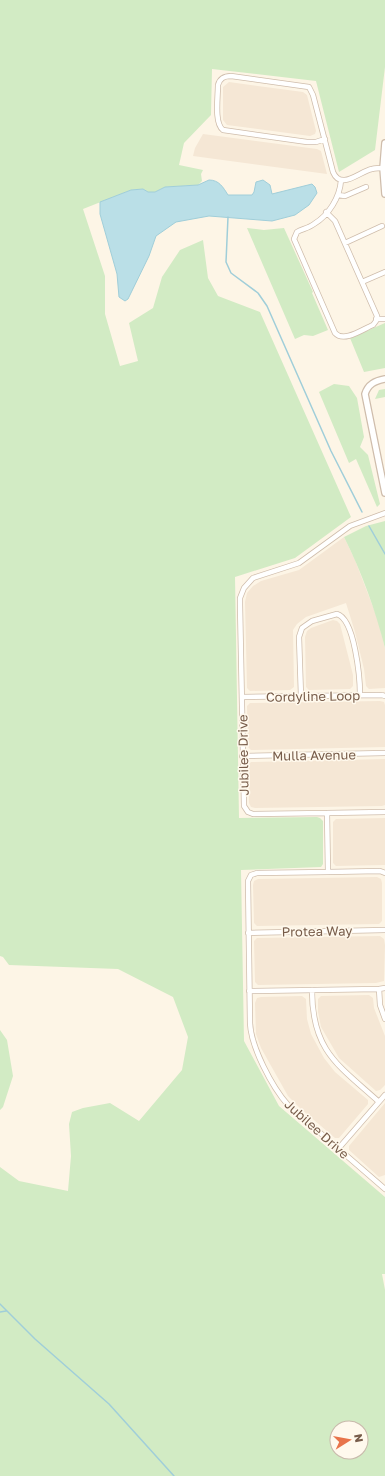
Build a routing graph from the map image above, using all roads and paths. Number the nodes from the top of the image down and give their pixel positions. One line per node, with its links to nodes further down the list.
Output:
1 (325, 139): 1 (street); 4 (street)
2 (385, 143): 3 (street)
3 (384, 168): 4 (street); 6 (street)
4 (341, 180): 7 (street)
5 (366, 187): 7 (street)
6 (385, 194)
7 (338, 195): 8 (street)
8 (326, 212): 10 (street); 13 (street)
9 (382, 226): 10 (street)
10 (345, 243): 12 (street)
11 (385, 272): 12 (street)
12 (362, 282): 13 (street)
13 (376, 319): 14 (street)
14 (385, 319)
15 (385, 379): 16 (street)
16 (385, 493)
17 (385, 513): 21 (street, Jubilee Drive)
18 (360, 695): 19 (street, Cordyline Loop); 19 (street); 20 (street, Cordyline Loop)
19 (301, 696): 21 (street, Cordyline Loop)
20 (385, 696)
21 (242, 697): 23 (street, Jubilee Drive)
22 (385, 753): 23 (street, Mulla Avenue)
23 (242, 756): 25 (street, Jubilee Drive)
24 (385, 812): 25 (street)
25 (327, 813): 26 (street)
26 (328, 872): 27 (street); 29 (street, Jubilee Drive)
27 (385, 873)
28 (385, 930): 29 (street, Protea Way)
29 (248, 933): 33 (street, Jubilee Drive)
30 (385, 988): 31 (street)
31 (379, 989): 32 (street); 34 (street)
32 (312, 990): 33 (street); 36 (street)
33 (249, 991): 37 (street, Jubilee Drive)
34 (385, 1019)
35 (385, 1095): 36 (street)
36 (379, 1102): 37 (street)
37 (338, 1149): 38 (street, Jubilee Drive)
38 (384, 1187)

